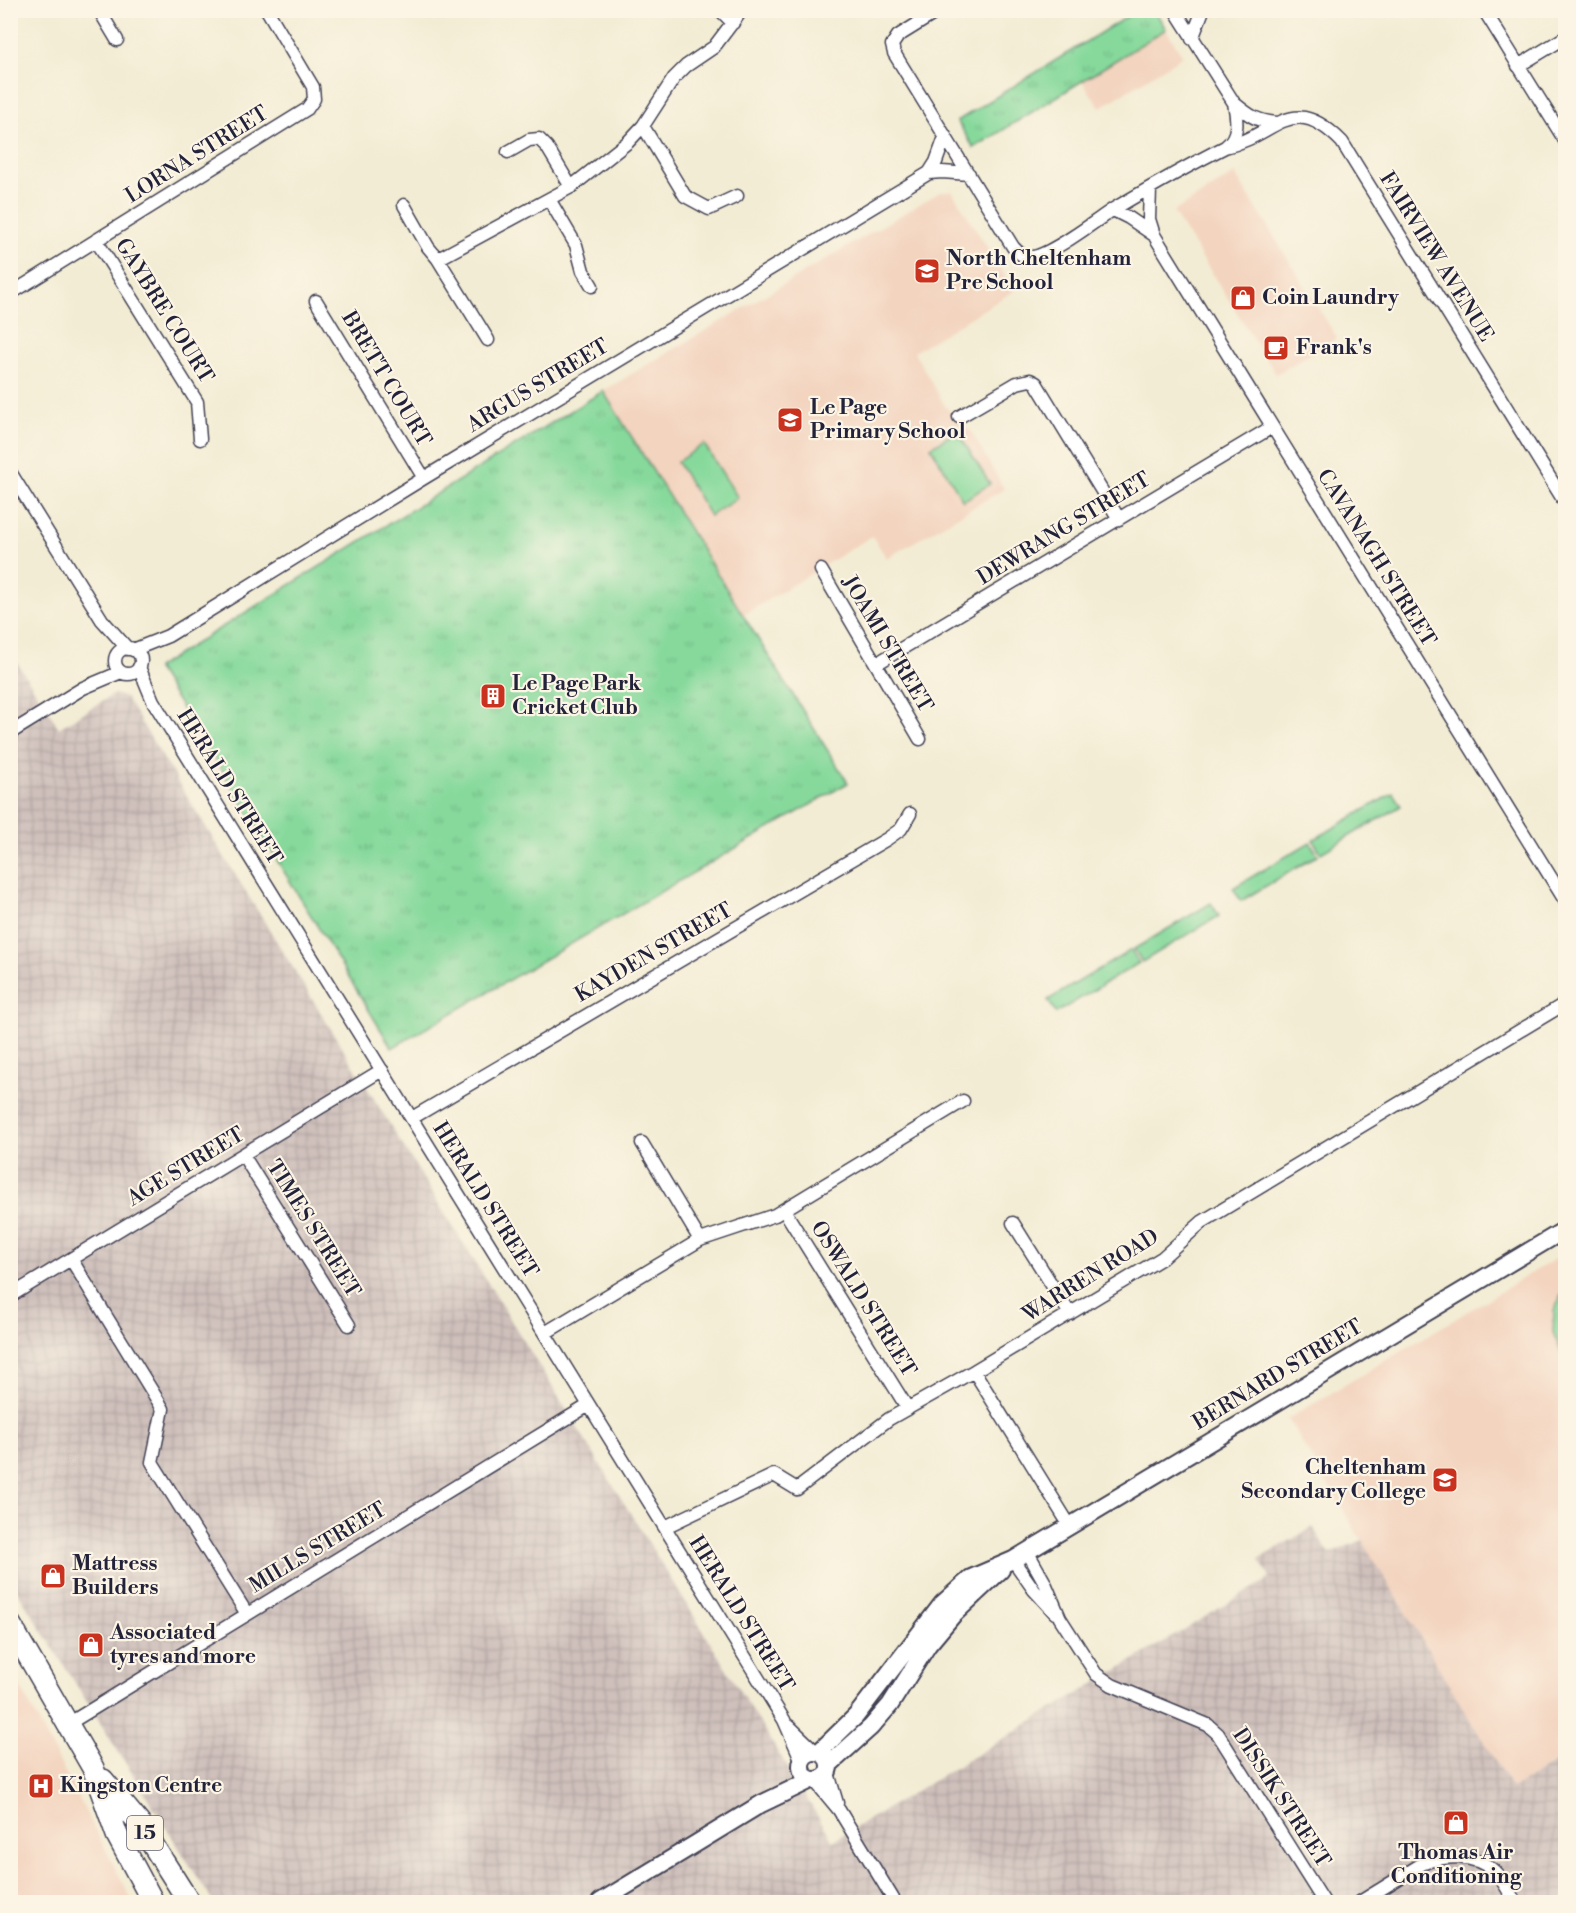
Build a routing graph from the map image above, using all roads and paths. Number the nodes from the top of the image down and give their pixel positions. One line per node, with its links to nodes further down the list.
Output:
1 (99, 10): 12 (street)
2 (267, 10): 30 (street, LORNA STREET)
3 (720, 10): 9 (street)
4 (742, 10): 9 (street)
5 (940, 10): 17 (street)
6 (1176, 10): 11 (street)
7 (1203, 10): 11 (street)
8 (1484, 10): 13 (street)
9 (733, 23): 16 (street)
10 (1566, 38): 13 (street)
11 (1192, 39): 14 (street)
12 (117, 40)
13 (1518, 66): 18 (street)
14 (1234, 103): 15 (street); 19 (street)
15 (1277, 123): 19 (street, FAIRVIEW AVENUE); 41 (street, FAIRVIEW AVENUE)
16 (643, 126): 23 (street); 25 (street)
17 (945, 137): 21 (street); 22 (street)
18 (1566, 142)
19 (1225, 147): 24 (street, FAIRVIEW AVENUE)
20 (508, 152): 23 (street)
21 (929, 173): 22 (street); 40 (street, ARGUS STREET)
22 (969, 174): 28 (street, FAIRVIEW AVENUE)
23 (571, 187): 26 (street)
24 (1150, 189): 28 (street, FAIRVIEW AVENUE); 29 (street, CAVANAGH STREET)
25 (736, 196)
26 (549, 199): 31 (street); 32 (street)
27 (404, 205): 31 (street)
28 (1113, 210): 29 (street, CAVANAGH STREET)
29 (1154, 235): 37 (street, CAVANAGH STREET)
30 (96, 240): 33 (street, LORNA STREET); 38 (street, GAYBRE COURT)
31 (438, 259): 35 (street)
32 (592, 286)
33 (10, 294)
34 (316, 301): 40 (street, BRETT COURT)
35 (488, 340)
36 (959, 417): 42 (street)
37 (1272, 427): 42 (street, DEWRANG STREET); 54 (street, CAVANAGH STREET)
38 (200, 439)
39 (10, 472): 44 (street, HERALD STREET)
40 (424, 478): 45 (street, ARGUS STREET)
41 (1566, 504)
42 (1119, 519): 48 (street, DEWRANG STREET)
43 (821, 570): 48 (street, JOAMI STREET)
44 (102, 620): 46 (street, HERALD STREET); 49 (street, HERALD STREET)
45 (168, 636): 46 (street, ARGUS STREET); 47 (street, ARGUS STREET)
46 (131, 649): 47 (street); 49 (street)
47 (140, 664): 49 (street); 50 (street, HERALD STREET)
48 (876, 664): 52 (street, JOAMI STREET)
49 (120, 666): 50 (street, HERALD STREET); 51 (street)
50 (153, 701): 56 (street, HERALD STREET)
51 (10, 733)
52 (920, 739)
53 (910, 814): 58 (street, KAYDEN STREET)
54 (1566, 902)
55 (1566, 1003): 67 (street, WARREN ROAD)
56 (382, 1070): 58 (street, HERALD STREET); 60 (street, AGE STREET)
57 (963, 1101): 61 (street)
58 (412, 1118): 69 (street, HERALD STREET)
59 (642, 1143): 64 (street)
60 (243, 1155): 65 (street, AGE STREET); 68 (street, TIMES STREET)
61 (784, 1210): 64 (street); 72 (street, OSWALD STREET)
62 (1013, 1223): 67 (street)
63 (1566, 1229): 73 (street, BERNARD STREET)
64 (699, 1240): 69 (street)
65 (71, 1259): 66 (street, AGE STREET); 76 (street)
66 (10, 1296)
67 (1070, 1314): 70 (street, WARREN ROAD)
68 (349, 1324)
69 (544, 1333): 71 (street, HERALD STREET)
70 (974, 1371): 72 (street, WARREN ROAD); 73 (street)
71 (589, 1405): 74 (street, HERALD STREET); 76 (street, MILLS STREET)
72 (909, 1409): 74 (street, WARREN ROAD)
73 (1070, 1526): 75 (street, BERNARD STREET)
74 (664, 1527): 79 (street, HERALD STREET)
75 (1020, 1555): 79 (street, BERNARD STREET); 85 (street, DISSIK STREET)
76 (246, 1614): 78 (street, MILLS STREET)
77 (10, 1624): 78 (highway, 15)
78 (68, 1724): 80 (highway, 15)
79 (815, 1766): 83 (street, BERNARD STREET); 84 (street, HERALD STREET)
80 (93, 1768): 81 (highway, 15); 82 (highway, 15)
81 (153, 1902)
82 (189, 1902)
83 (600, 1902)
84 (895, 1902)
85 (1324, 1902)
86 (1360, 1902): 87 (street)
87 (1515, 1902)

